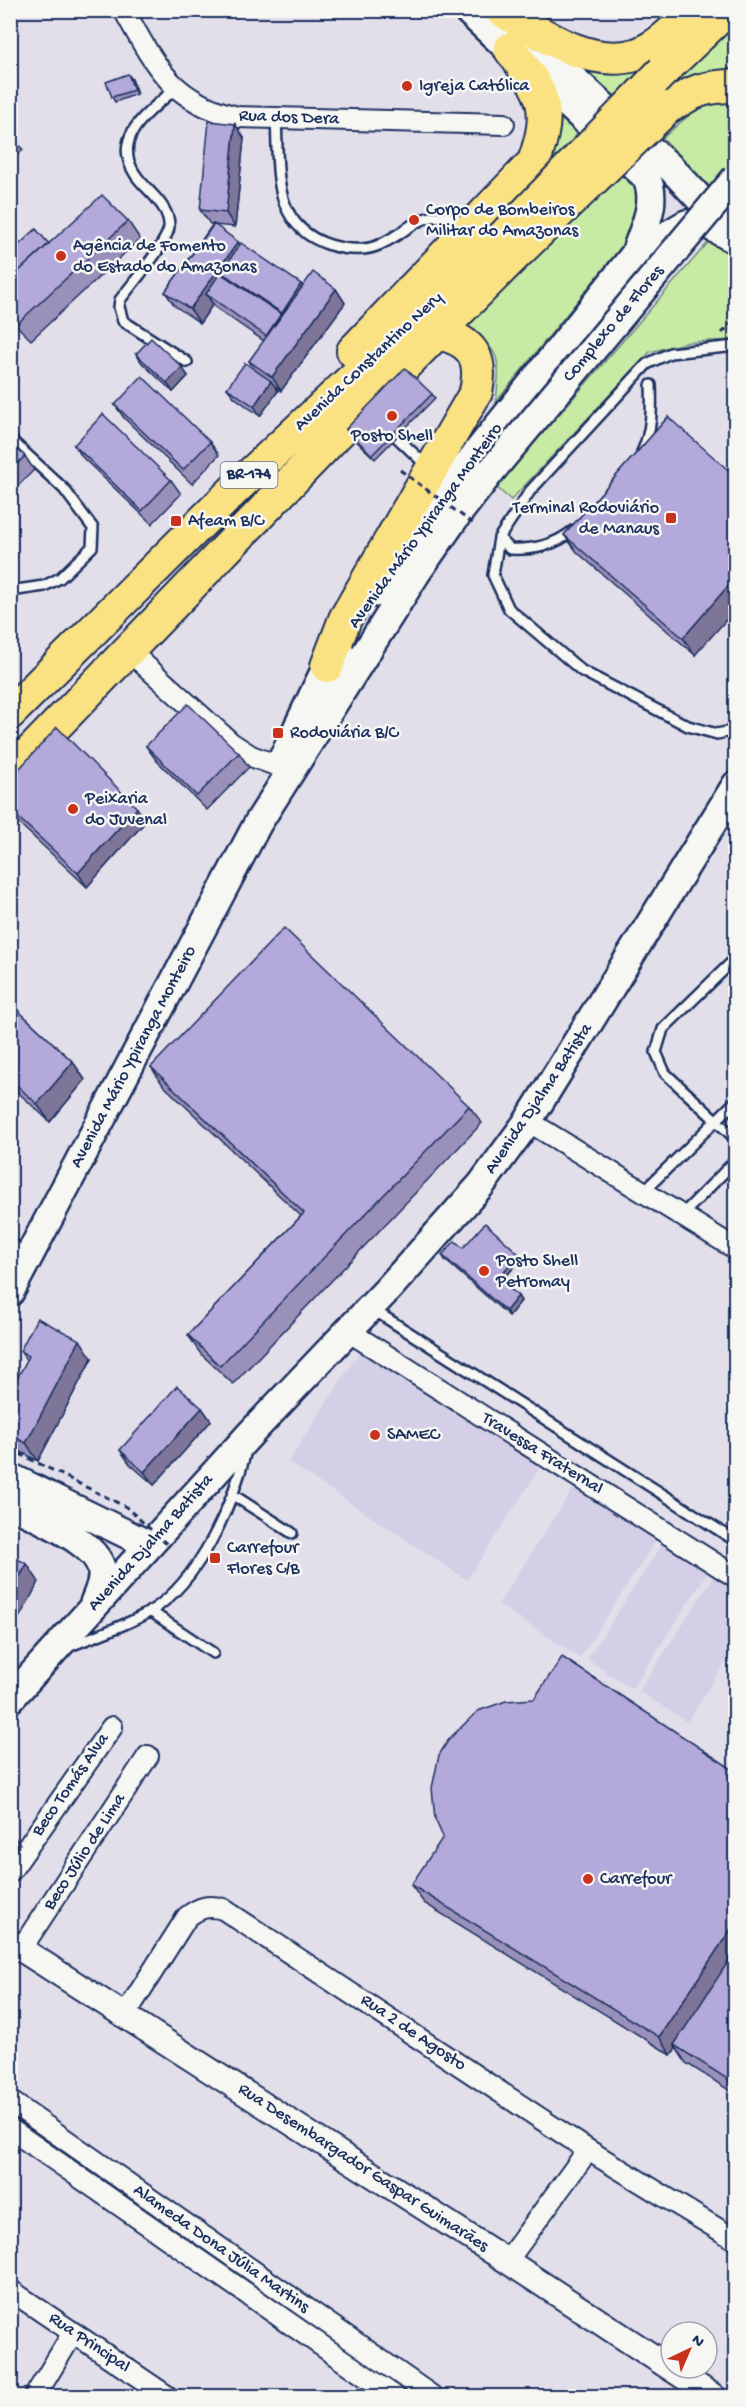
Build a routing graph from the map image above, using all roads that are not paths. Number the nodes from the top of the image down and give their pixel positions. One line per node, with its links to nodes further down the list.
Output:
1 (124, 10): 8 (street, Rua dos Dera)
2 (467, 10): 6 (main road)
3 (500, 10): 5 (highway); 12 (main road)
4 (727, 10): 13 (highway, Avenida Constantino Nery / BR-174, bridge)
5 (686, 13)
6 (510, 50): 13 (highway); 14 (main road, Avenida Mário Ypiranga Monteiro)
7 (735, 86): 13 (highway, Avenida Constantino Nery / BR-174, bridge)
8 (176, 88): 9 (street, Rua dos Dera); 17 (lane)
9 (276, 118): 10 (street, Rua dos Dera); 13 (lane)
10 (504, 124)
11 (735, 178): 24 (main road, Complexo de Flores, bridge)
12 (735, 238): 14 (main road, Avenida Mário Ypiranga Monteiro)
13 (494, 242): 15 (highway, Avenida Constantino Nery / BR-174); 30 (highway, Avenida Constantino Nery / BR-174)
14 (635, 254): 29 (main road, Avenida Mário Ypiranga Monteiro)
15 (438, 333): 19 (highway, Avenida Constantino Nery / BR-174); 23 (highway)
16 (735, 346): 26 (lane)
17 (187, 362)
18 (651, 386): 22 (lane)
19 (374, 416): 20 (lane); 23 (lane); 28 (highway, Avenida Constantino Nery / BR-174)
20 (393, 419)
21 (10, 439): 27 (lane)
22 (638, 459)
23 (431, 469): 29 (highway)
24 (492, 470): 32 (main road, Avenida Mário Ypiranga Monteiro)
25 (585, 521): 26 (lane)
26 (499, 538): 31 (lane)
27 (10, 591)
28 (129, 651): 32 (street); 33 (highway, Avenida Constantino Nery / BR-174)
29 (327, 666): 32 (main road, Avenida Mário Ypiranga Monteiro)
30 (10, 713)
31 (735, 730)
32 (286, 768): 44 (main road, Avenida Mário Ypiranga Monteiro)
33 (10, 773)
34 (735, 785): 37 (main road, Avenida Djalma Batista)
35 (735, 958): 38 (lane)
36 (735, 1101): 38 (lane)
37 (528, 1121): 41 (street); 46 (main road, Avenida Djalma Batista)
38 (717, 1121): 39 (lane); 41 (lane)
39 (735, 1139)
40 (735, 1160): 42 (lane)
41 (644, 1191): 42 (street)
42 (682, 1215): 43 (street)
43 (735, 1249)
44 (19, 1250): 45 (main road, Avenida Mário Ypiranga Monteiro)
45 (10, 1292)
46 (370, 1308): 47 (main road, Avenida Djalma Batista); 53 (lane)
47 (348, 1331): 48 (main road, Avenida Djalma Batista); 55 (street, Travessa Fraternal)
48 (251, 1433): 50 (lane, Avenida Djalma Batista); 54 (main road, Avenida Djalma Batista)
49 (10, 1477): 54 (main road)
50 (233, 1494): 52 (lane); 57 (lane, Avenida Djalma Batista)
51 (10, 1504): 56 (main road)
52 (292, 1533)
53 (735, 1541)
54 (160, 1546): 56 (main road, Avenida Djalma Batista)
55 (735, 1577)
56 (94, 1604): 58 (main road, Avenida Djalma Batista)
57 (150, 1611): 58 (lane, Avenida Djalma Batista); 59 (lane)
58 (51, 1653): 60 (main road, Avenida Djalma Batista)
59 (213, 1653)
60 (10, 1699)
61 (112, 1727): 63 (street, Beco Tomás Alva)
62 (148, 1756): 64 (street, Beco Júlio de Lima)
63 (10, 1872)
64 (16, 1945): 65 (street, Rua Desembargador Gaspar Guimarães)
65 (126, 2015): 68 (street, Rua 2 de Agosto); 71 (street, Rua Desembargador Gaspar Guimarães)
66 (10, 2102): 70 (street, Alameda Dona Júlia Martins)
67 (10, 2128): 72 (street, Alameda Dona Júlia Martins)
68 (588, 2150): 69 (street, Rua 2 de Agosto); 71 (street)
69 (735, 2240)
70 (218, 2247): 72 (street); 78 (street, Alameda Dona Júlia Martins)
71 (507, 2261): 79 (street, Rua Desembargador Gaspar Guimarães)
72 (205, 2264): 77 (street, Alameda Dona Júlia Martins)
73 (10, 2290): 74 (street, Rua Principal)
74 (73, 2333): 75 (street); 76 (street, Rua Principal)
75 (35, 2397)
76 (167, 2397)
77 (394, 2397)
78 (432, 2397)
79 (713, 2397)

